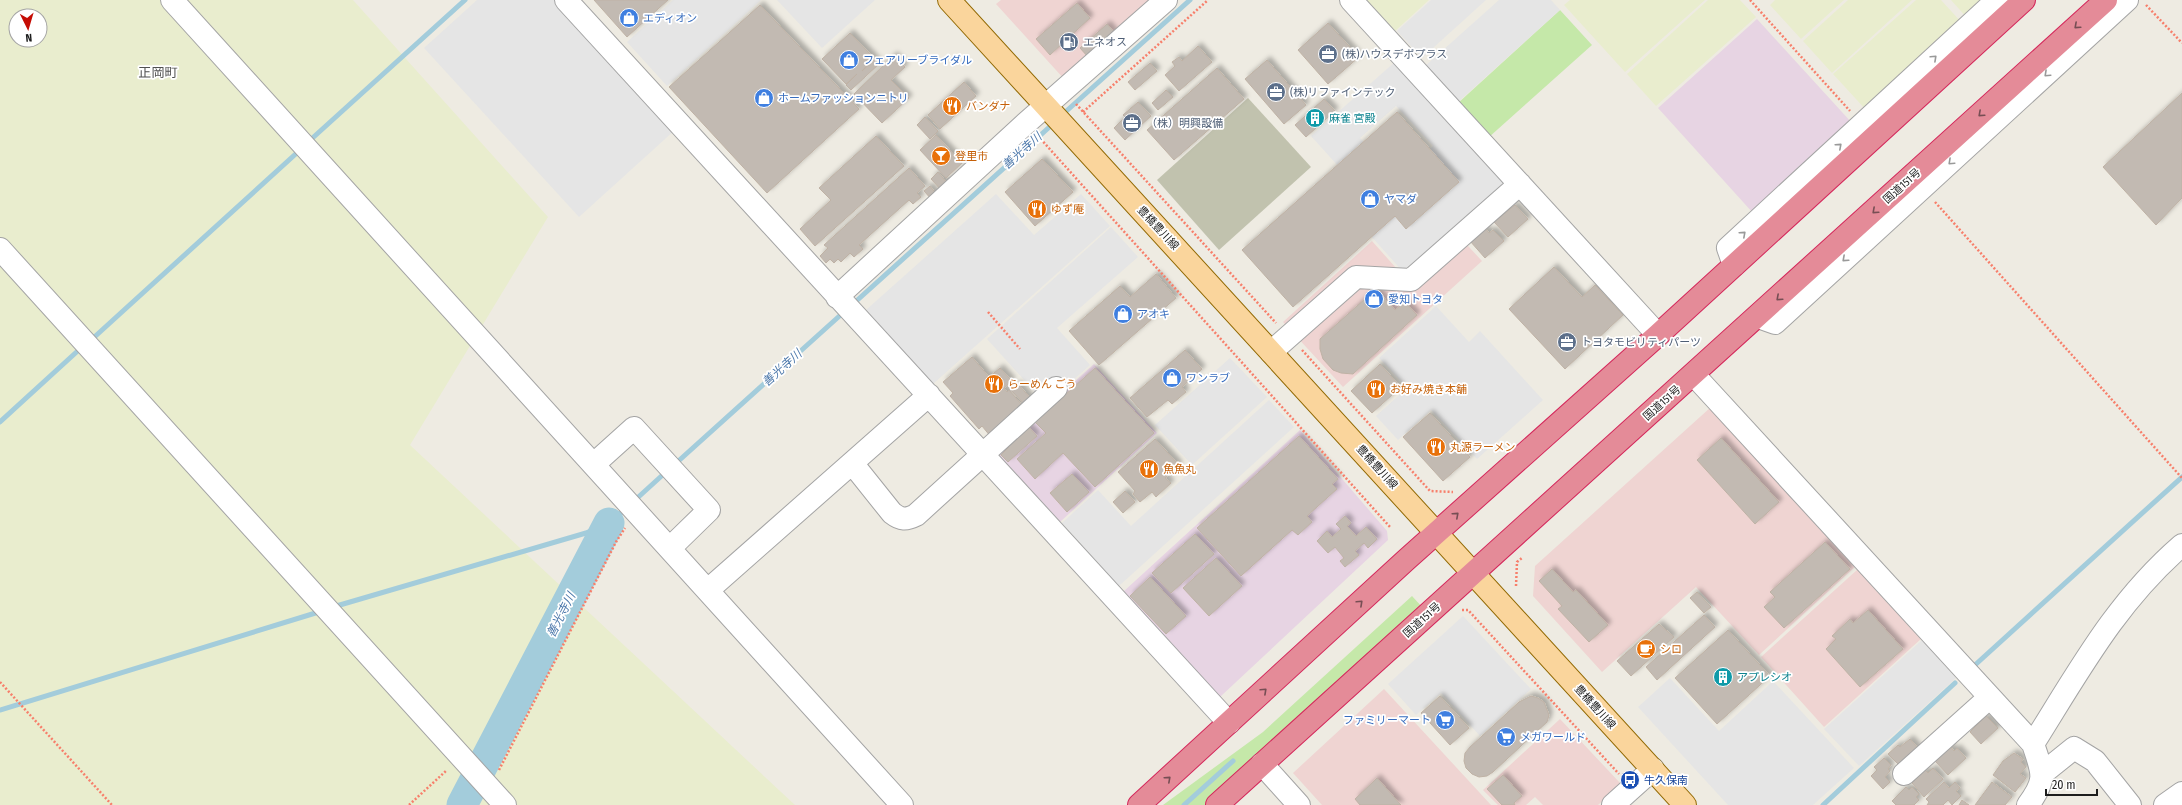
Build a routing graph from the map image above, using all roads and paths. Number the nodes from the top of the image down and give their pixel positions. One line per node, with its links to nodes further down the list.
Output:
1 (172, 0): 35 (street)
2 (566, 0): 23 (street)
3 (949, 0): 15 (main road)
4 (1166, 0): 15 (street)
5 (1208, 0): 16 (path)
6 (1351, 0): 19 (street)
7 (1750, 0): 17 (path)
8 (1997, 0): 17 (street, one-way to 8)
9 (2024, 0): 22 (highway)
10 (2106, 0): 25 (highway, 国道151号, one-way to 25)
11 (2127, 0): 20 (street, one-way to 20)
12 (2141, 0): 13 (path)
13 (2182, 43)
14 (1080, 108): 16 (path)
15 (1049, 109): 23 (street); 29 (main road, 豊橋豊川線)
16 (1083, 112): 27 (path)
17 (1863, 124): 22 (street, one-way to 17)
18 (1044, 142): 39 (path)
19 (1520, 184): 26 (street); 27 (street)
20 (1923, 188): 25 (street, one-way to 25); 36 (path)
21 (0, 249): 53 (street)
22 (1734, 265): 26 (highway)
23 (847, 306): 32 (street)
24 (988, 312): 28 (path)
25 (1758, 317): 30 (highway, 国道151号)
26 (1658, 335): 40 (highway, one-way to 26)
27 (1289, 336): 29 (street); 37 (path)
28 (1020, 349)
29 (1272, 352): 40 (main road, 豊橋豊川線)
30 (1694, 375): 43 (highway, 国道151号); 47 (street)
31 (1056, 388): 33 (street)
32 (929, 395): 33 (street); 34 (street)
33 (983, 454): 34 (street); 48 (street)
34 (852, 463): 44 (street)
35 (594, 464): 38 (street); 42 (street)
36 (2182, 478)
37 (1430, 491)
38 (641, 516): 42 (street); 53 (path)
39 (1390, 527)
40 (1436, 533): 43 (main road, 豊橋豊川線); 48 (highway, one-way to 40)
41 (2182, 545): 49 (street)
42 (670, 548): 44 (street)
43 (1474, 574): 50 (highway, 国道151号); 51 (main road, 豊橋豊川線)
44 (708, 590): 60 (street)
45 (1468, 610): 55 (path)
46 (0, 682): 57 (path)
47 (1990, 697): 49 (street); 54 (street)
48 (1229, 723): 61 (highway, one-way to 48)
49 (2034, 744): 52 (street)
50 (1262, 764): 62 (highway, 国道151号); 63 (street)
51 (1653, 769): 55 (street); 65 (main road, 豊橋豊川線)
52 (2042, 772): 66 (street); 67 (street)
53 (476, 774): 58 (path); 59 (street)
54 (1904, 774)
55 (1632, 788): 64 (street)
56 (2182, 793): 68 (street)
57 (112, 805)
58 (409, 805)
59 (504, 805)
60 (902, 805)
61 (1139, 805)
62 (1217, 805)
63 (1299, 805)
64 (1613, 805)
65 (1686, 805)
66 (2028, 805)
67 (2130, 805)
68 (2165, 805)

